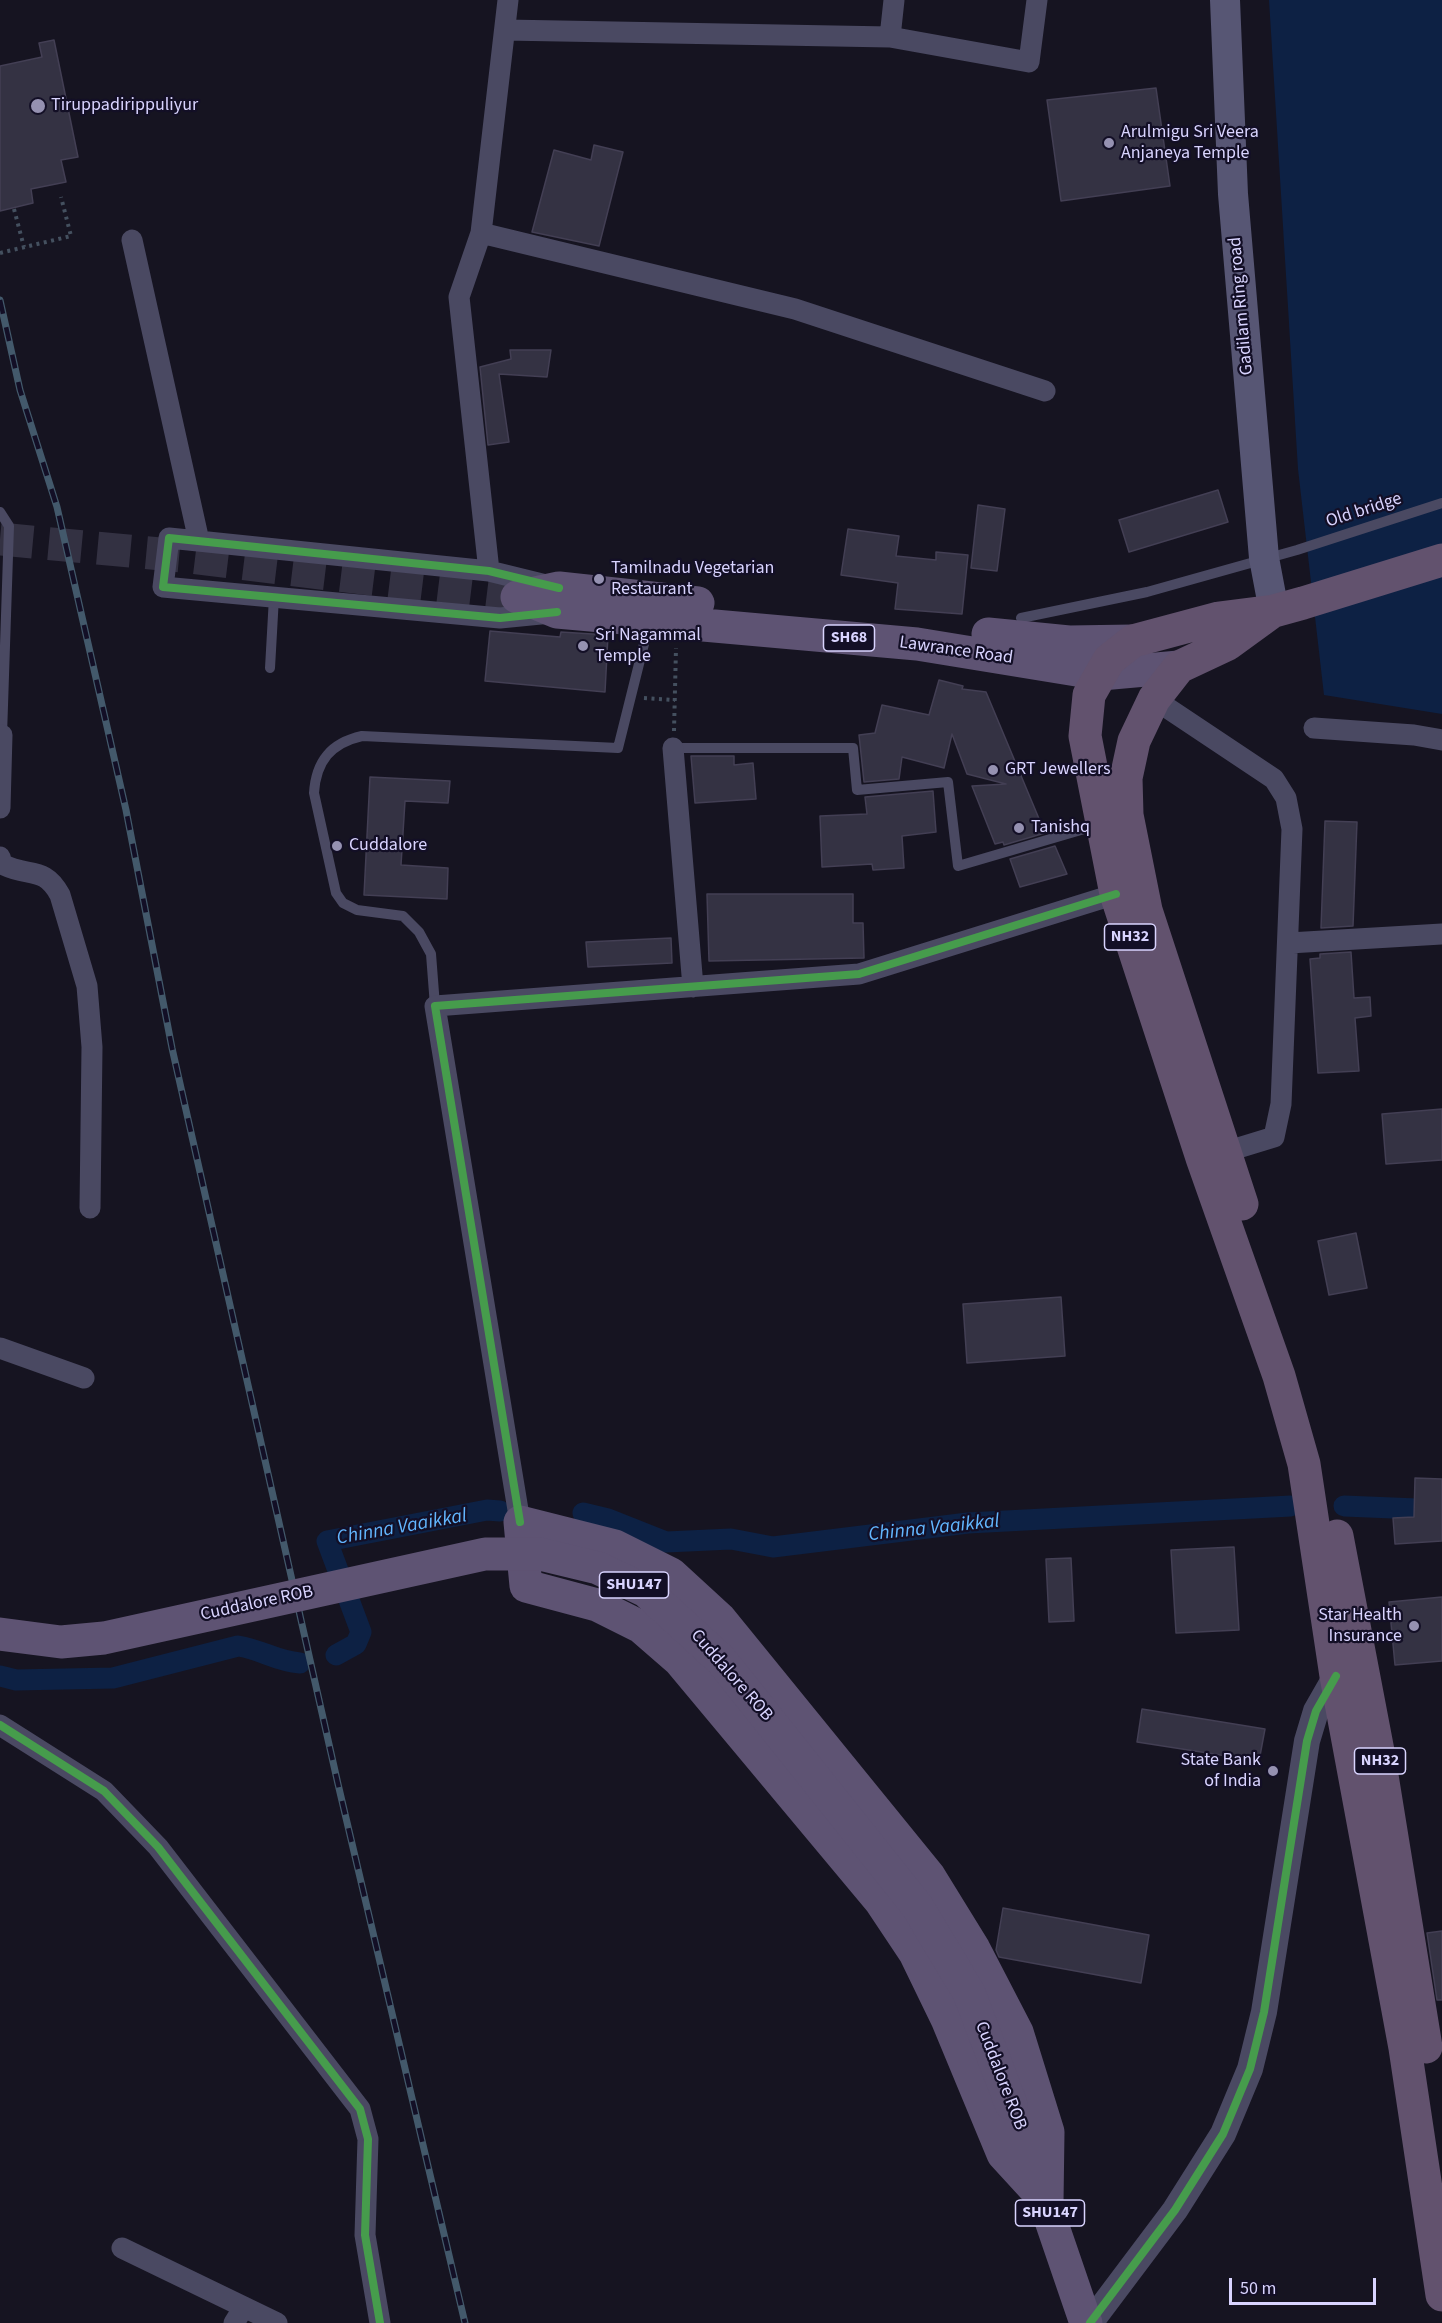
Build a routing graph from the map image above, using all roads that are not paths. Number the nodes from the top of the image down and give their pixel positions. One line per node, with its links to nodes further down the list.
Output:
1 (508, 0): 5 (street)
2 (894, 0): 6 (street)
3 (1037, 0): 6 (street)
4 (1225, 0): 13 (main road, Gadilam Ring road)
5 (505, 30): 6 (street); 7 (street)
6 (890, 37)
7 (481, 233): 9 (street); 15 (street)
8 (132, 240): 12 (street)
9 (1045, 391)
10 (1442, 503): 13 (lane, Old bridge)
11 (0, 512): 27 (lane)
12 (199, 541): 15 (street); 16 (street)
13 (1264, 558): 18 (main road, Gadilam Ring road); 19 (lane, Old bridge)
14 (1442, 560): 18 (highway, NH32)
15 (506, 588): 17 (main road, Lawrance Road / SH68)
16 (274, 597): 17 (street); 23 (lane)
17 (558, 600): 20 (main road, Lawrance Road / SH68); 21 (main road, Lawrance Road / SH68)
18 (1288, 607): 21 (highway, NH32); 22 (highway, NH32)
19 (1021, 618)
20 (664, 622): 24 (main road, Lawrance Road / SH68); 37 (lane)
21 (1133, 641): 24 (highway, NH32)
22 (1179, 667): 24 (main road, Lawrance Road / SH68); 25 (highway, NH32)
23 (270, 668)
24 (1101, 674): 31 (highway, NH32)
25 (1154, 699): 35 (street); 38 (highway, NH32)
26 (1314, 728): 28 (street)
27 (1, 736): 30 (street)
28 (1442, 740)
29 (673, 748): 31 (lane); 36 (street)
30 (0, 808)
31 (1101, 824): 33 (highway, NH32)
32 (0, 857): 39 (street)
33 (1116, 894): 36 (street); 44 (highway, NH32)
34 (1442, 934): 35 (street)
35 (1289, 943): 38 (street)
36 (693, 987): 37 (street)
37 (435, 1006): 42 (street)
38 (1225, 1152): 46 (highway, NH32)
39 (90, 1208)
40 (0, 1348): 41 (street)
41 (84, 1378)
42 (520, 1522): 47 (main road); 47 (main road)
43 (0, 1635): 47 (main road, Cuddalore ROB / SHU147, bridge)
44 (1336, 1676): 49 (highway, NH32); 53 (street)
45 (0, 1725): 52 (street)
46 (1442, 2155)
47 (1047, 2202): 53 (main road, Cuddalore ROB / SHU147)
48 (122, 2248): 50 (street)
49 (1442, 2295)
50 (239, 2315): 51 (street)
51 (277, 2323)
52 (380, 2323)
53 (1088, 2323)

